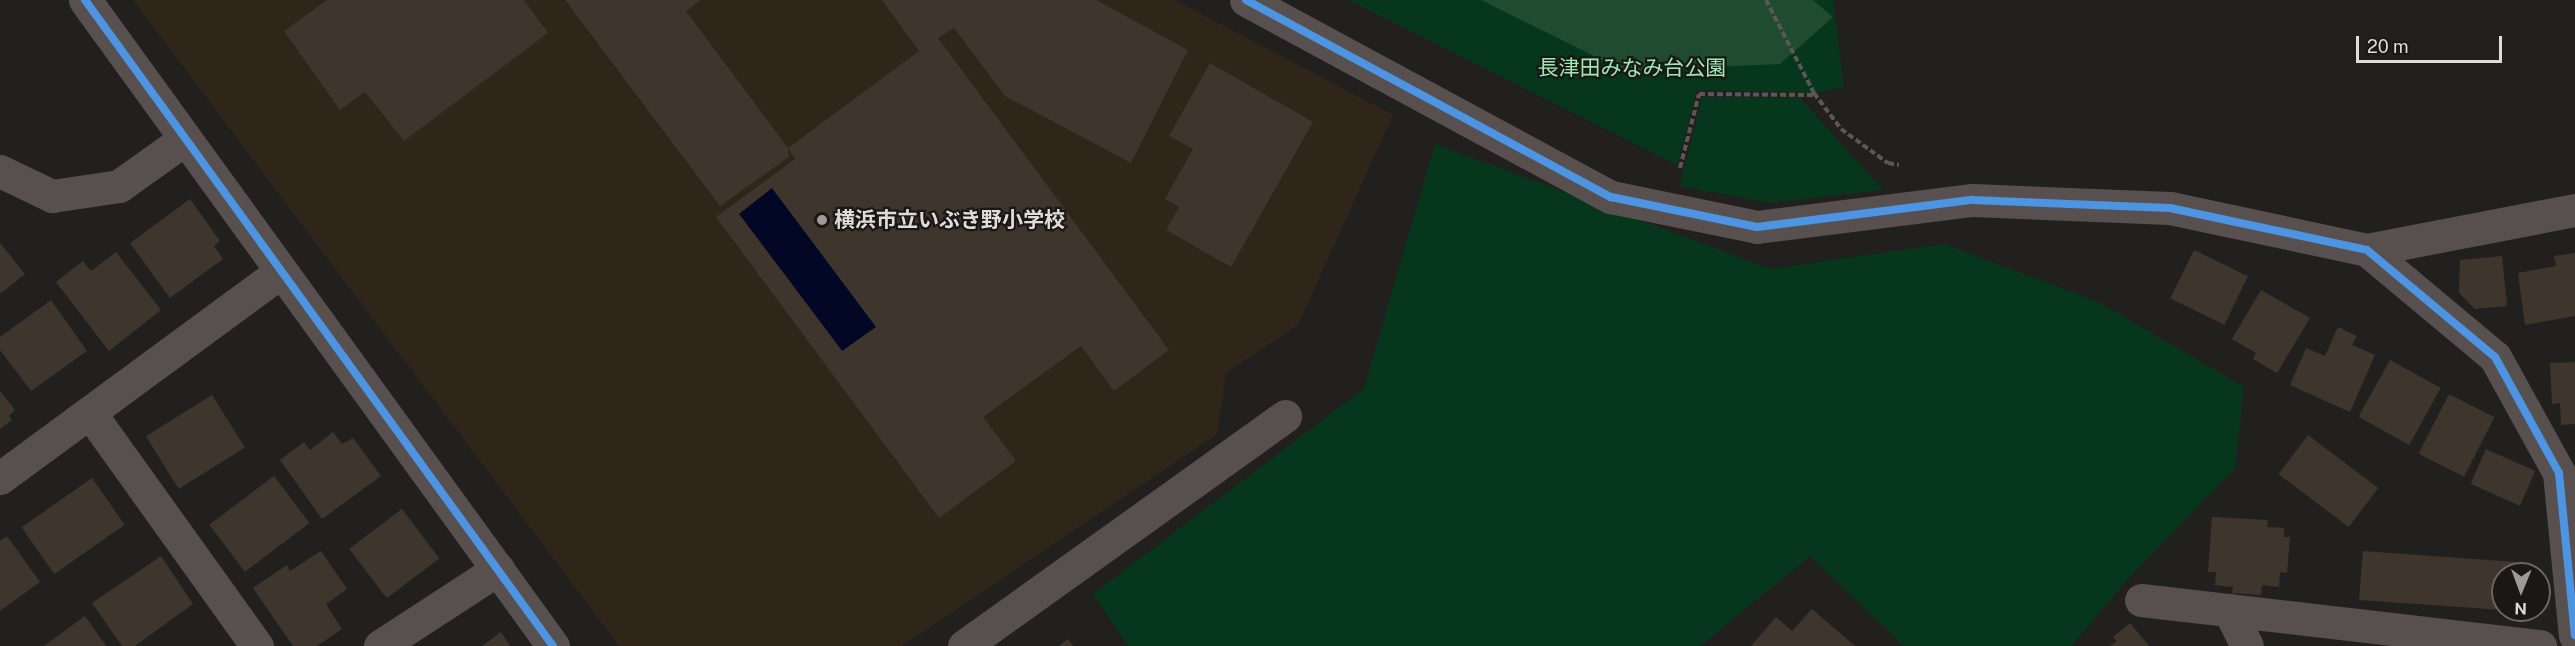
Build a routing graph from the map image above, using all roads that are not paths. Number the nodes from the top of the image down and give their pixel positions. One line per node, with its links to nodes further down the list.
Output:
1 (85, 0): 3 (street)
2 (1246, 0): 6 (street)
3 (185, 139): 4 (street); 7 (street)
4 (0, 171)
5 (2575, 210): 6 (street)
6 (2367, 250): 14 (street)
7 (280, 272): 8 (street); 11 (street)
8 (90, 412): 10 (street); 15 (street)
9 (1285, 416): 18 (street)
10 (0, 478)
11 (498, 569): 16 (street); 17 (street)
12 (2141, 600): 13 (street)
13 (2229, 610): 19 (street); 20 (street)
14 (2575, 637): 21 (street)
15 (257, 646)
16 (380, 646)
17 (553, 646)
18 (964, 646)
19 (2247, 646)
20 (2540, 646)
21 (2561, 646)

